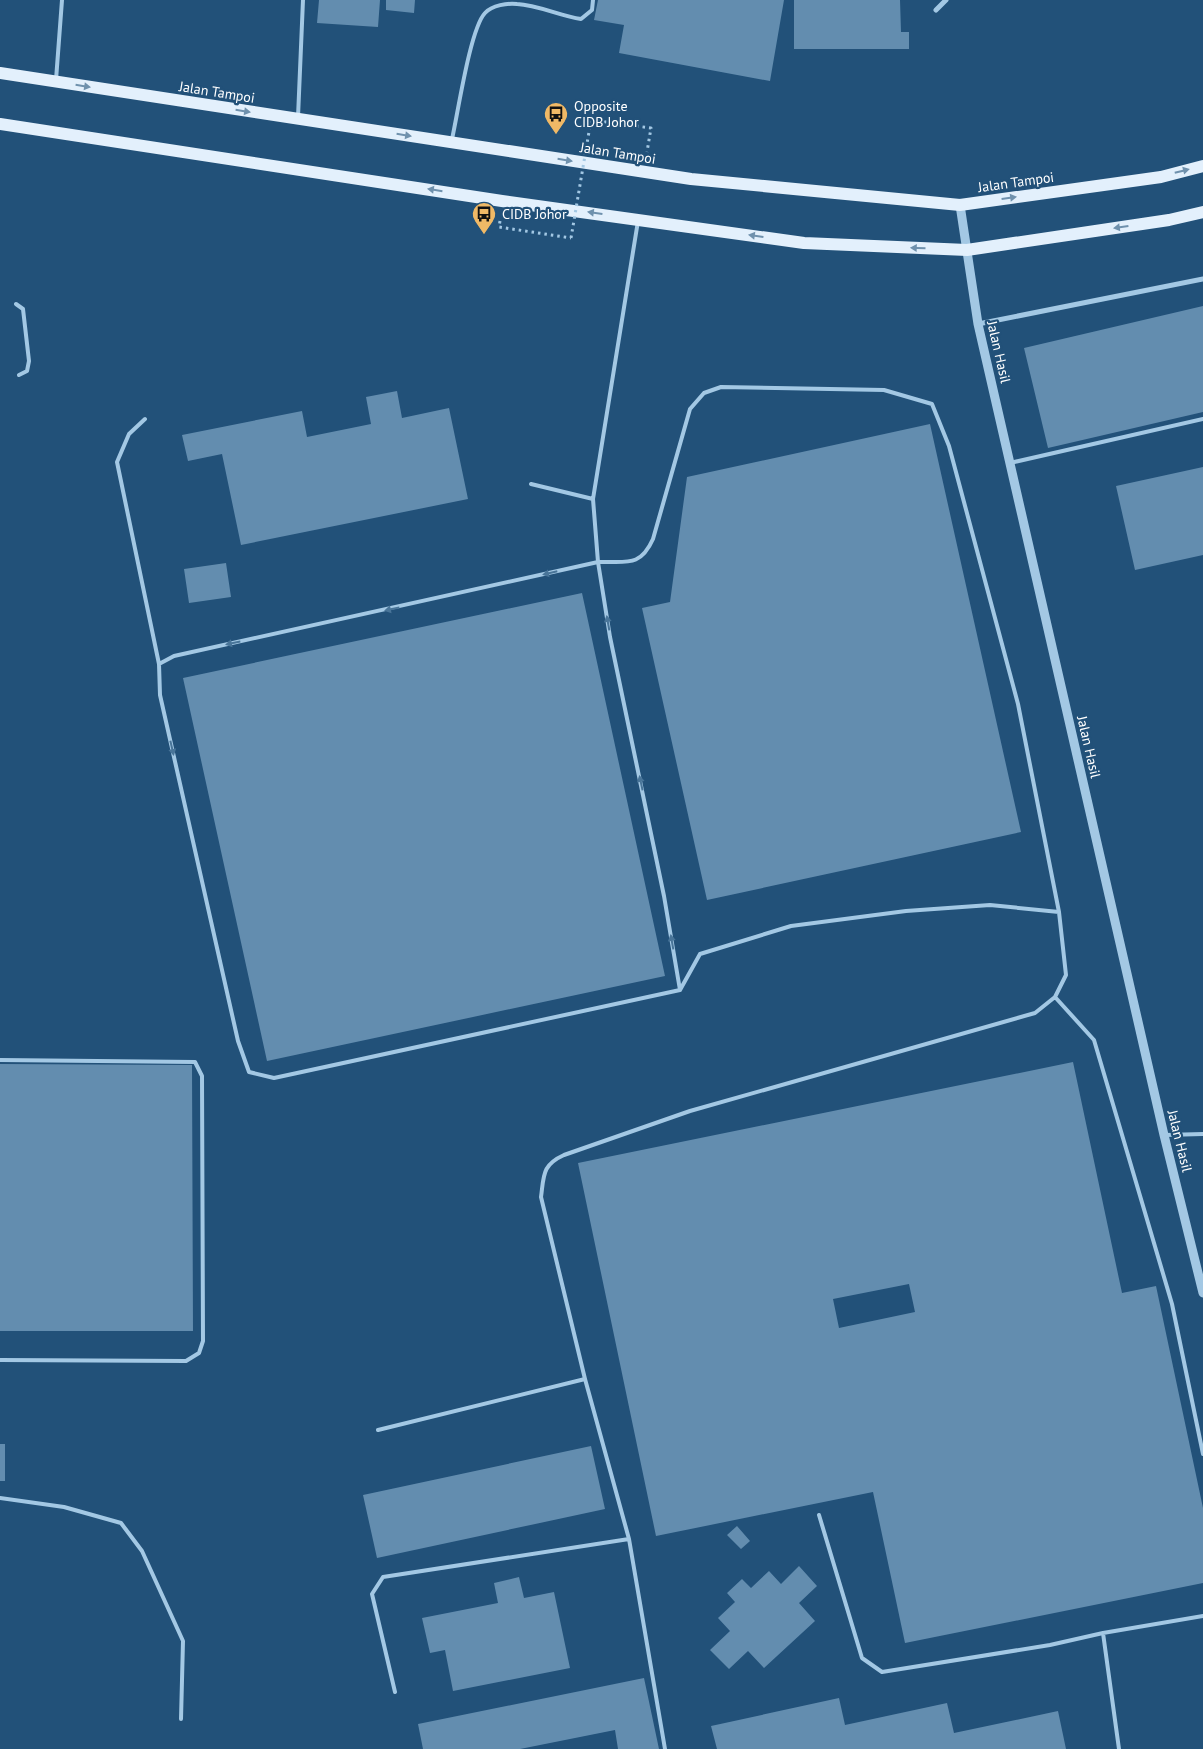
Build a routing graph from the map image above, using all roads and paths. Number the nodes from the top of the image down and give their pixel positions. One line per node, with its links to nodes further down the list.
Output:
1 (62, 0): 7 (lane)
2 (303, 0): 8 (lane)
3 (594, 0): 11 (lane)
4 (946, 0): 5 (street)
5 (936, 10)
6 (0, 73): 7 (main road, Jalan Tampoi)
7 (55, 82): 8 (main road, Jalan Tampoi, one-way to 8)
8 (298, 119): 11 (main road, Jalan Tampoi, one-way to 11)
9 (0, 124): 15 (main road, one-way to 9)
10 (651, 128): 16 (path, bridge)
11 (452, 142): 13 (main road, Jalan Tampoi, one-way to 13)
12 (1203, 166): 13 (main road, Jalan Tampoi, one-way to 12)
13 (960, 205): 17 (street, Jalan Hasil)
14 (1203, 212): 17 (main road, one-way to 17)
15 (638, 219): 17 (main road, one-way to 15); 26 (lane)
16 (499, 227)
17 (967, 250): 20 (street, Jalan Hasil)
18 (1203, 279): 20 (street)
19 (16, 304): 21 (lane)
20 (978, 324): 24 (street, Jalan Hasil)
21 (19, 375)
22 (145, 419): 28 (lane)
23 (1203, 419): 24 (lane)
24 (1010, 463): 34 (street, Jalan Hasil)
25 (531, 484): 26 (lane)
26 (593, 499): 27 (lane)
27 (598, 562): 28 (lane, one-way to 28); 29 (lane); 30 (lane, one-way to 27)
28 (159, 664): 30 (lane, one-way to 30)
29 (1059, 912): 30 (lane); 31 (lane)
30 (680, 990)
31 (1055, 998): 37 (lane); 39 (lane)
32 (0, 1060): 36 (lane)
33 (1203, 1134): 34 (lane)
34 (1164, 1135): 35 (street, Jalan Hasil)
35 (1203, 1293)
36 (0, 1360)
37 (585, 1379): 38 (lane); 42 (lane)
38 (378, 1430)
39 (1203, 1454)
40 (0, 1498): 46 (lane)
41 (820, 1515): 44 (lane)
42 (629, 1539): 45 (lane); 47 (lane)
43 (1203, 1616): 44 (lane)
44 (1103, 1633): 48 (lane)
45 (395, 1692)
46 (181, 1720)
47 (665, 1749)
48 (1119, 1749)

